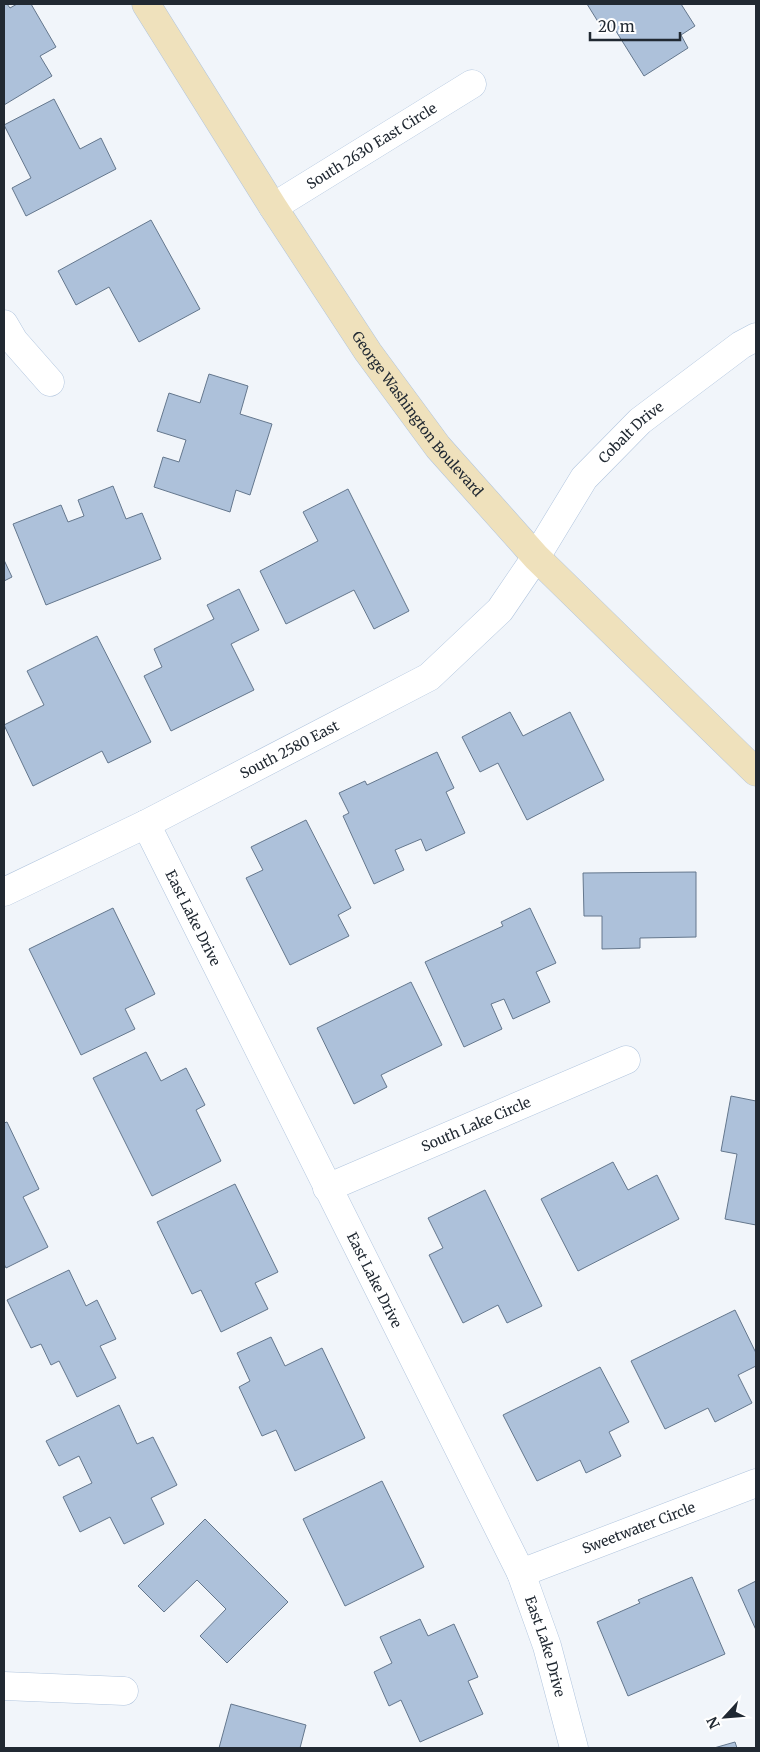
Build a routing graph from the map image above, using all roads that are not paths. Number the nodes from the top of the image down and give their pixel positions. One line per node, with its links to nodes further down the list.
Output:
1 (146, 4): 3 (main road, George Washington Boulevard)
2 (472, 84): 3 (street, South 2630 East Circle)
3 (273, 207): 7 (main road, George Washington Boulevard)
4 (7, 337): 6 (street)
5 (756, 337): 7 (street, Cobalt Drive)
6 (50, 382)
7 (536, 557): 8 (main road, George Washington Boulevard); 9 (street, South 2580 East)
8 (756, 772)
9 (146, 824): 10 (street, South 2580 East); 12 (street, East Lake Drive)
10 (4, 892)
11 (626, 1060): 12 (street, South Lake Circle)
12 (327, 1188): 14 (street, East Lake Drive)
13 (756, 1483): 14 (street, Sweetwater Circle)
14 (521, 1573): 17 (street, East Lake Drive)
15 (4, 1686): 16 (street)
16 (124, 1691)
17 (574, 1748)

